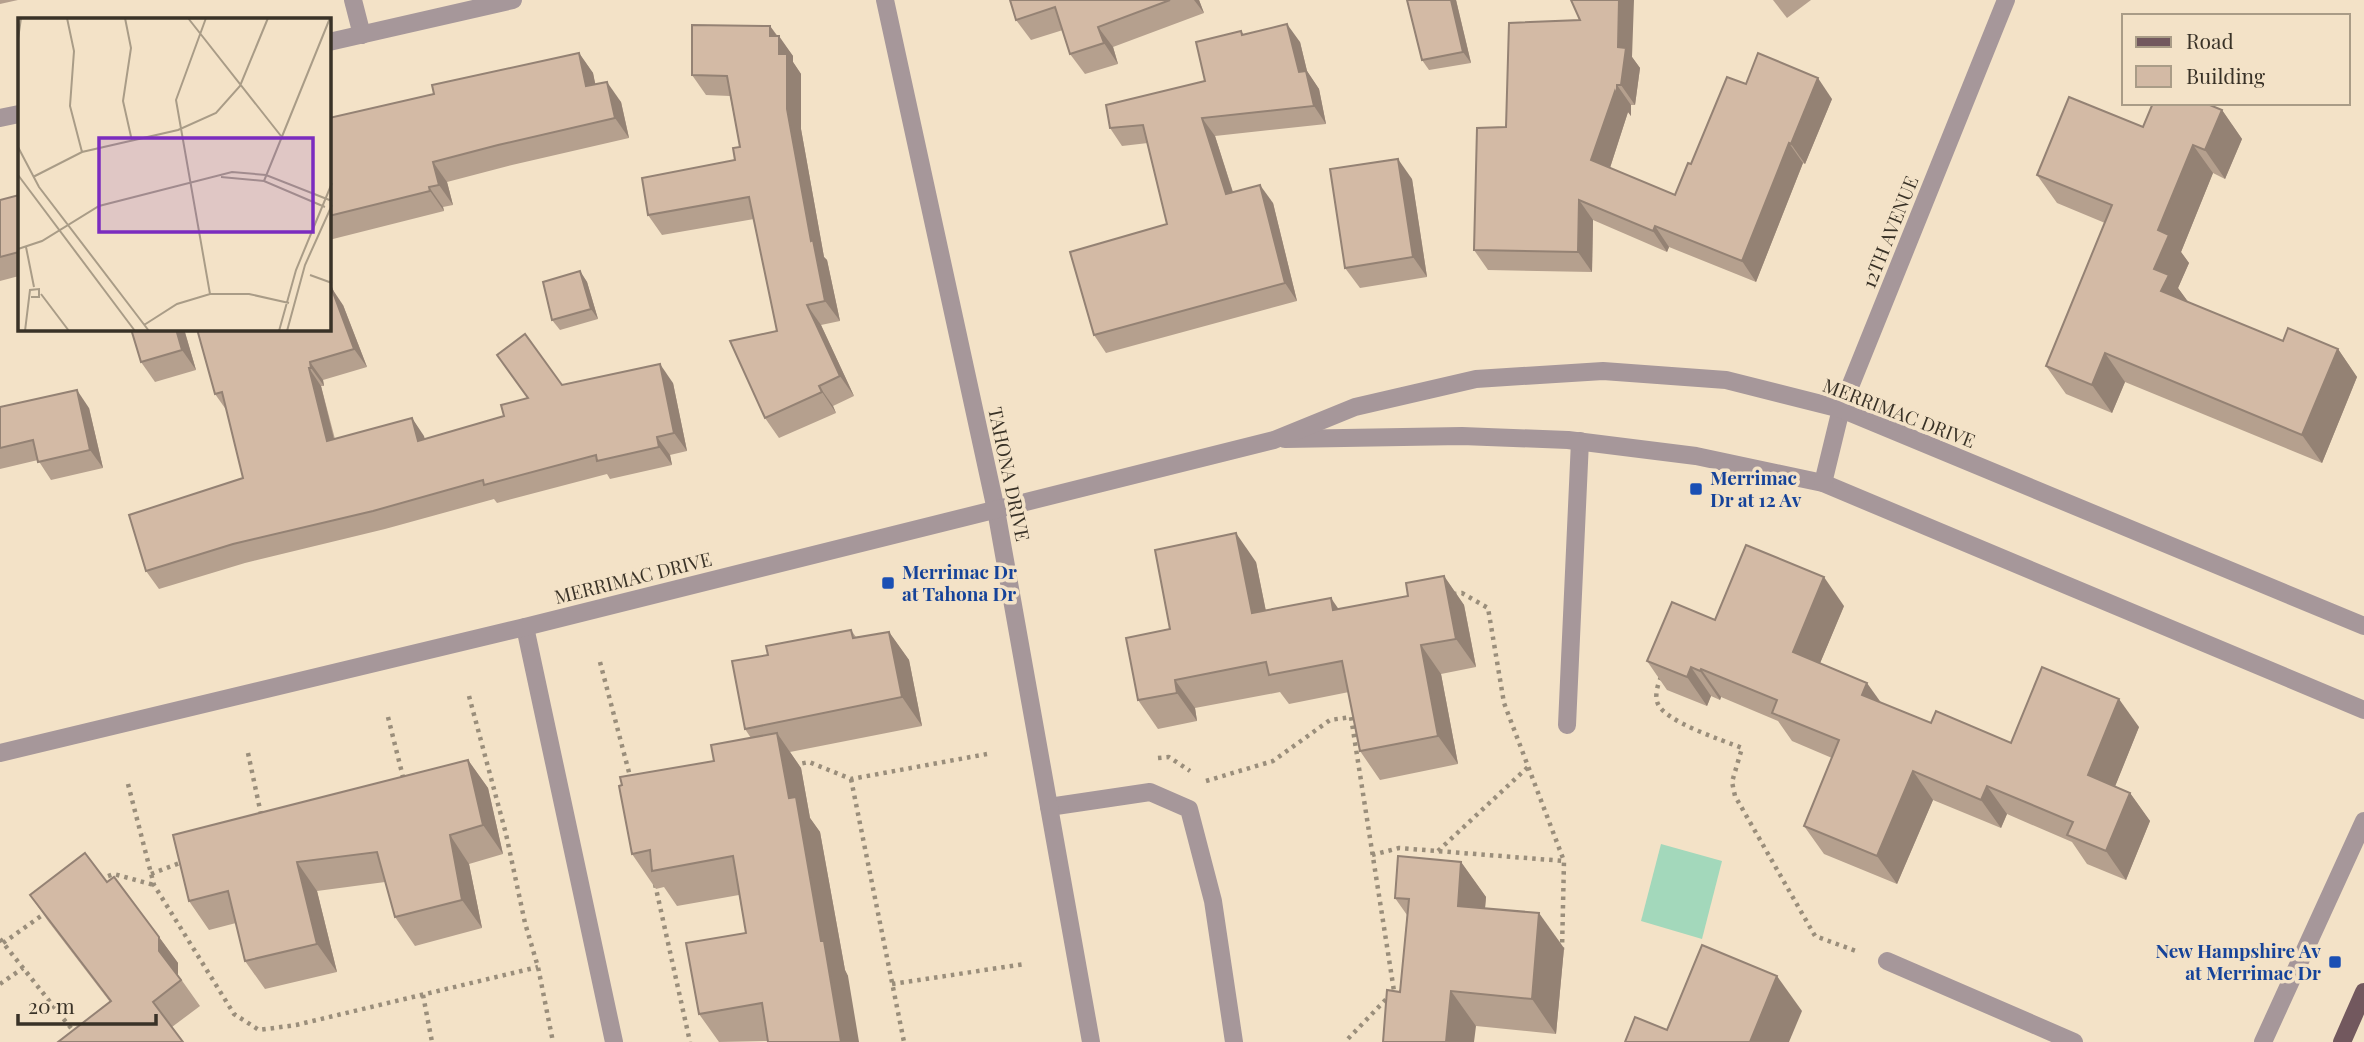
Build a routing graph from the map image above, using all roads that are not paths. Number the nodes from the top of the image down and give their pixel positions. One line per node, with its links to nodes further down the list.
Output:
1 (353, 0): 5 (street)
2 (513, 0): 5 (street)
3 (885, 0): 13 (street, TAHONA DRIVE)
4 (2006, 0): 9 (street, 12TH AVENUE)
5 (362, 35): 6 (street)
6 (331, 42)
7 (18, 114): 8 (street)
8 (0, 118)
9 (1842, 410): 10 (street, MERRIMAC DRIVE); 12 (street, 12TH AVENUE); 15 (street, MERRIMAC DRIVE)
10 (1274, 439): 11 (street, MERRIMAC DRIVE); 13 (street, MERRIMAC DRIVE)
11 (1580, 441): 12 (street, MERRIMAC DRIVE); 17 (street)
12 (1824, 483): 16 (street, MERRIMAC DRIVE)
13 (996, 510): 14 (street, MERRIMAC DRIVE); 19 (street, TAHONA DRIVE)
14 (525, 626): 18 (street, MERRIMAC DRIVE); 23 (street)
15 (2364, 626)
16 (2364, 710)
17 (1567, 725)
18 (0, 753)
19 (1049, 807): 24 (street, TAHONA DRIVE); 25 (street)
20 (2364, 821): 27 (street)
21 (1886, 961): 26 (street)
22 (2364, 992): 28 (main road)
23 (614, 1042)
24 (1091, 1042)
25 (1234, 1042)
26 (2074, 1042)
27 (2263, 1042)
28 (2342, 1042)

